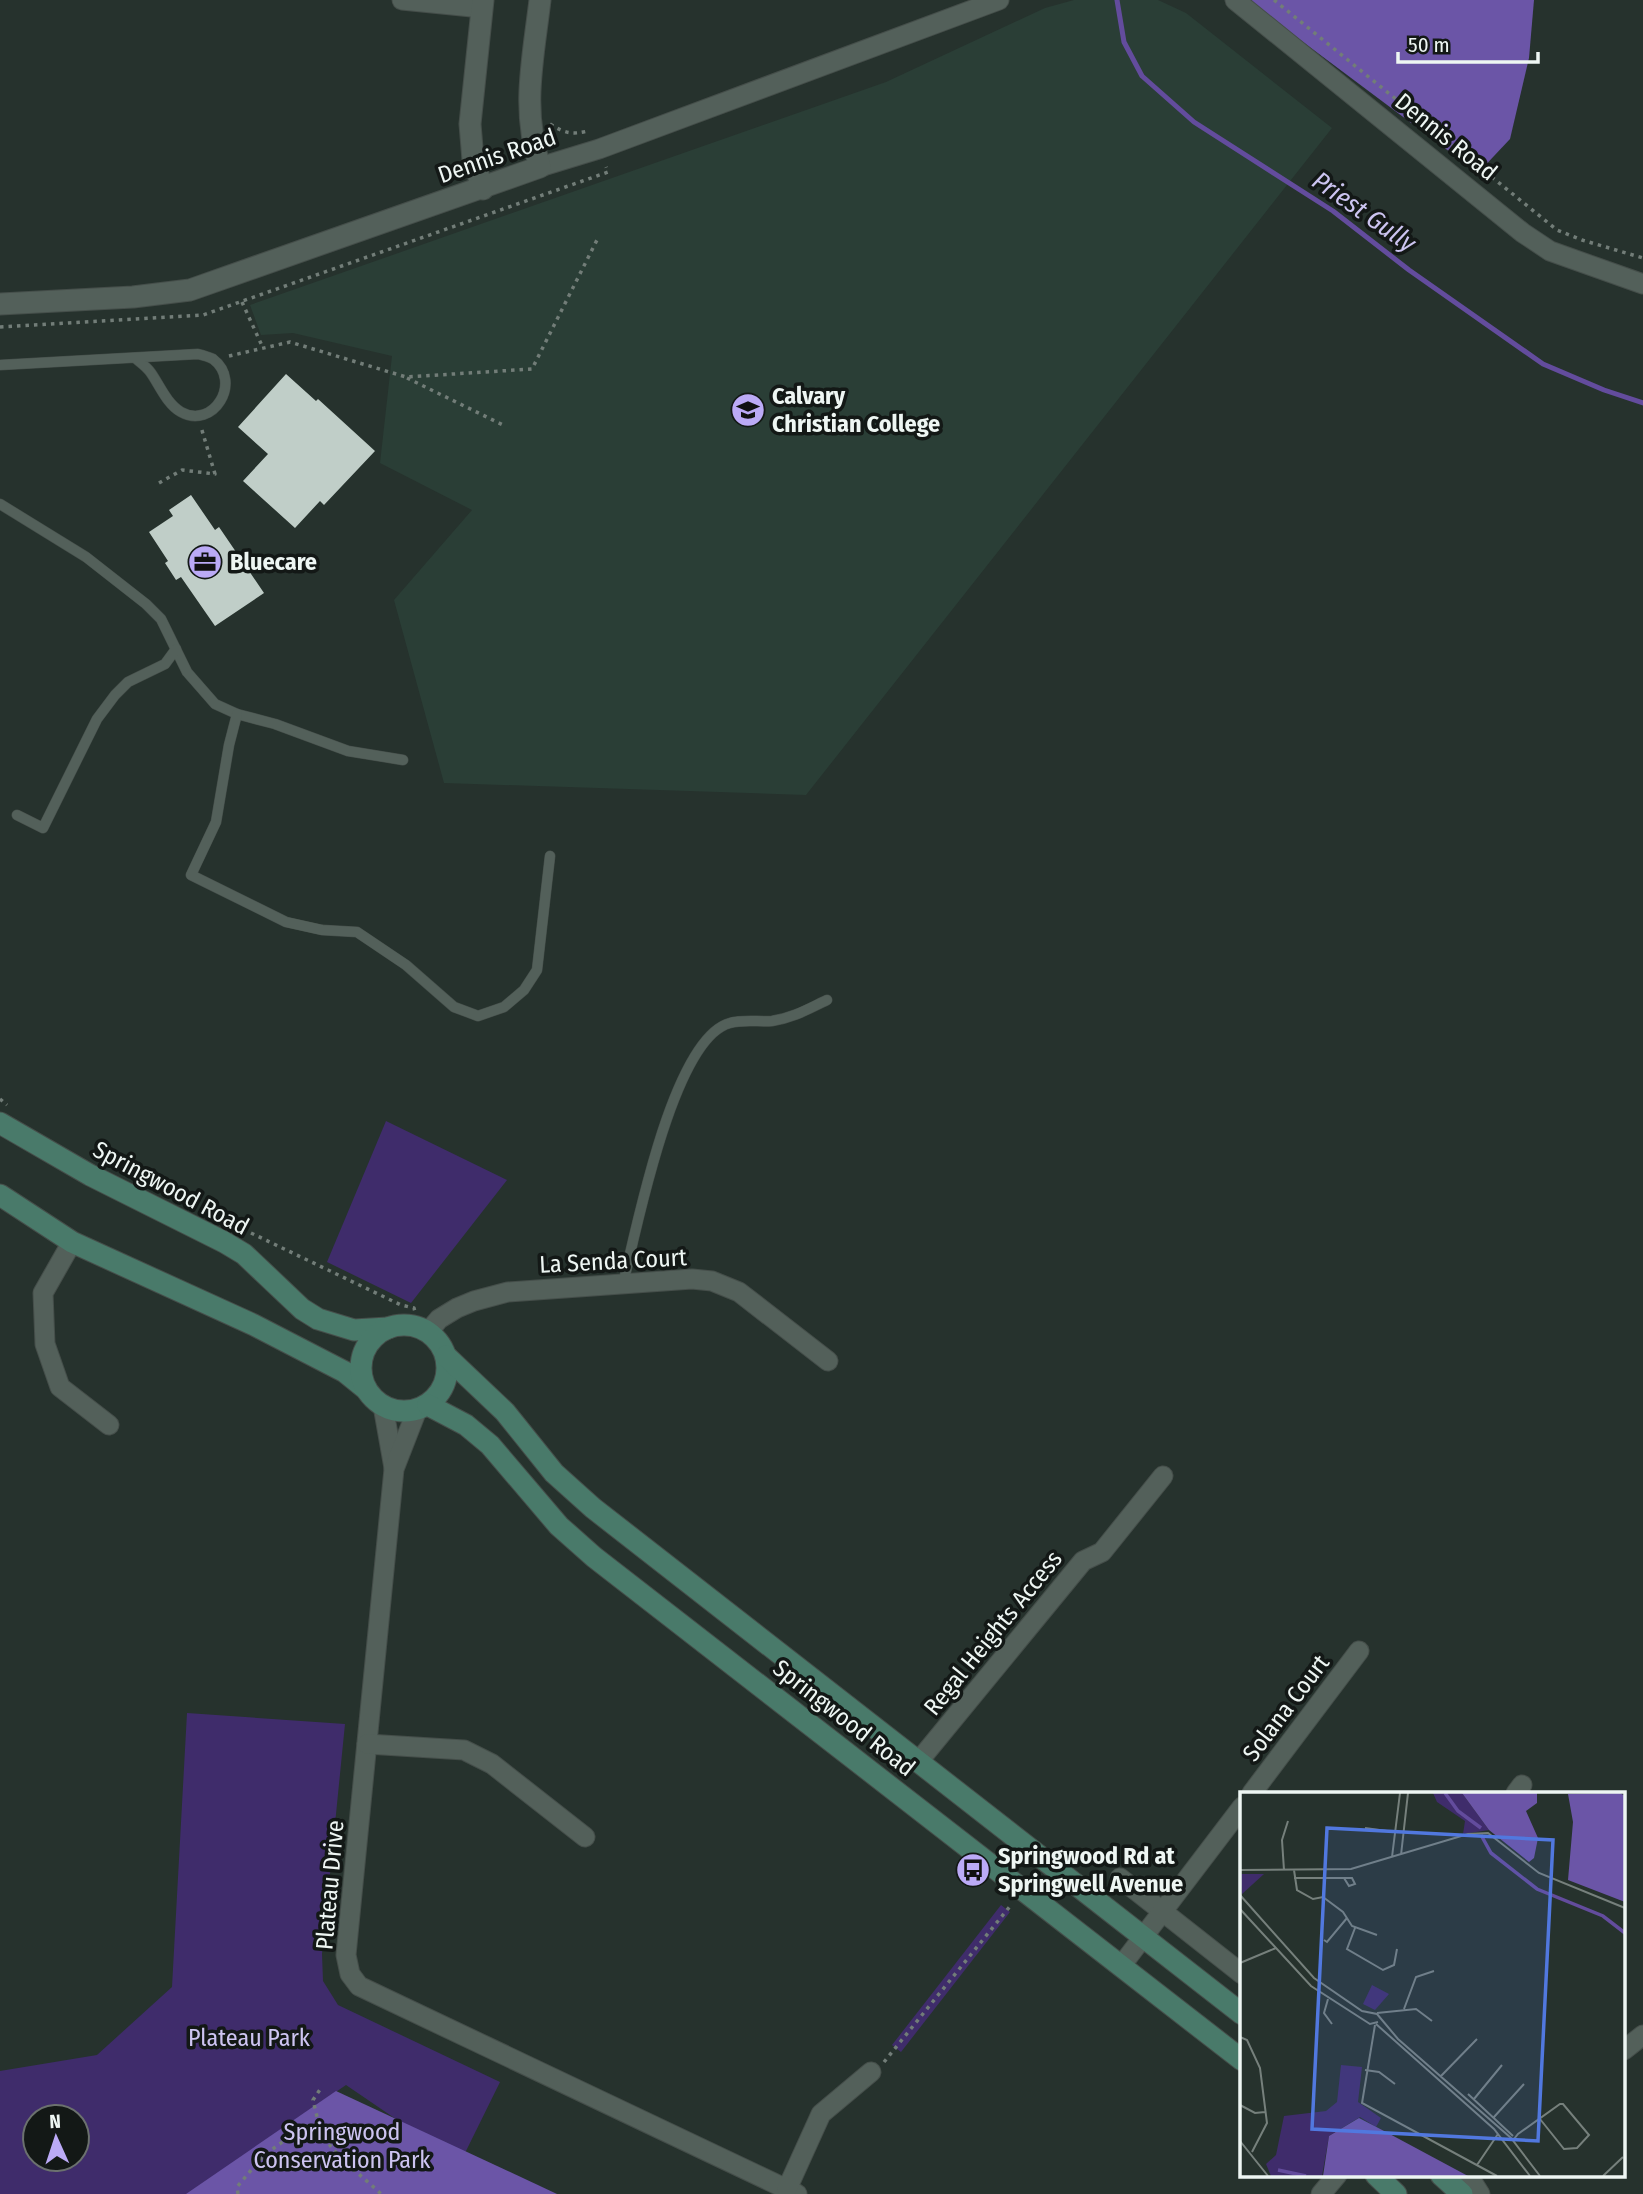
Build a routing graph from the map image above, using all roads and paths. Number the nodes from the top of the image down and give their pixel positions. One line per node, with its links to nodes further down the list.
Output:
1 (402, 0): 6 (street)
2 (540, 0): 9 (street)
3 (999, 0): 9 (street, Dennis Road)
4 (1235, 0): 13 (street, Dennis Road)
5 (1273, 0): 12 (path)
6 (482, 4): 10 (street)
7 (548, 123): 8 (path)
8 (591, 130)
9 (540, 167): 10 (street, Dennis Road)
10 (483, 189): 15 (street, Dennis Road)
11 (597, 237): 20 (path)
12 (1643, 258)
13 (1643, 285)
14 (242, 302): 16 (path)
15 (0, 304)
16 (263, 348): 18 (path); 20 (path)
17 (135, 358): 18 (lane); 19 (lane); 21 (lane)
18 (213, 359): 21 (lane)
19 (0, 365)
20 (405, 377): 22 (path)
21 (197, 416): 23 (path)
22 (503, 425)
23 (159, 483)
24 (1, 500): 25 (lane)
25 (176, 649): 26 (lane); 28 (lane)
26 (237, 714): 27 (lane); 29 (lane)
27 (403, 760)
28 (17, 816)
29 (550, 856)
30 (827, 1000): 34 (lane)
31 (0, 1122): 35 (main road, Springwood Road)
32 (0, 1195): 33 (main road)
33 (72, 1242): 39 (main road); 42 (street)
34 (623, 1284): 36 (street, La Senda Court); 38 (street, La Senda Court)
35 (388, 1328): 36 (main road); 39 (main road)
36 (428, 1332): 37 (main road)
37 (446, 1356): 41 (main road); 47 (main road, Springwood Road)
38 (828, 1361)
39 (366, 1389): 40 (main road)
40 (383, 1406): 41 (main road); 43 (street, Plateau Drive)
41 (423, 1407): 43 (street, Plateau Drive); 52 (main road, Springwood Road)
42 (109, 1425)
43 (394, 1469): 46 (street, Plateau Drive)
44 (1163, 1476): 47 (street, Regal Heights Access)
45 (1359, 1651): 48 (street, Solana Court)
46 (367, 1744): 50 (street); 68 (street, Plateau Drive)
47 (918, 1762): 54 (main road, Springwood Road)
48 (1253, 1792)
49 (1240, 1810): 53 (street)
50 (585, 1836)
51 (1120, 1878): 53 (street)
52 (1023, 1890): 55 (main road, Springwood Road); 61 (path)
53 (1162, 1913): 54 (street); 56 (street)
54 (1142, 1937): 55 (street); 57 (main road, Springwood Road)
55 (1121, 1966): 60 (main road, Springwood Road)
56 (1240, 1972)
57 (1240, 2012)
58 (1643, 2035): 59 (street)
59 (1626, 2048)
60 (1240, 2058)
61 (872, 2072): 68 (street)
62 (321, 2088): 63 (path)
63 (319, 2125): 69 (path); 70 (path)
64 (1335, 2176): 71 (street)
65 (1377, 2176): 72 (main road)
66 (1444, 2176): 67 (main road)
67 (1472, 2184)
68 (792, 2192)
69 (237, 2194)
70 (381, 2194)
71 (1321, 2194)
72 (1396, 2194)

